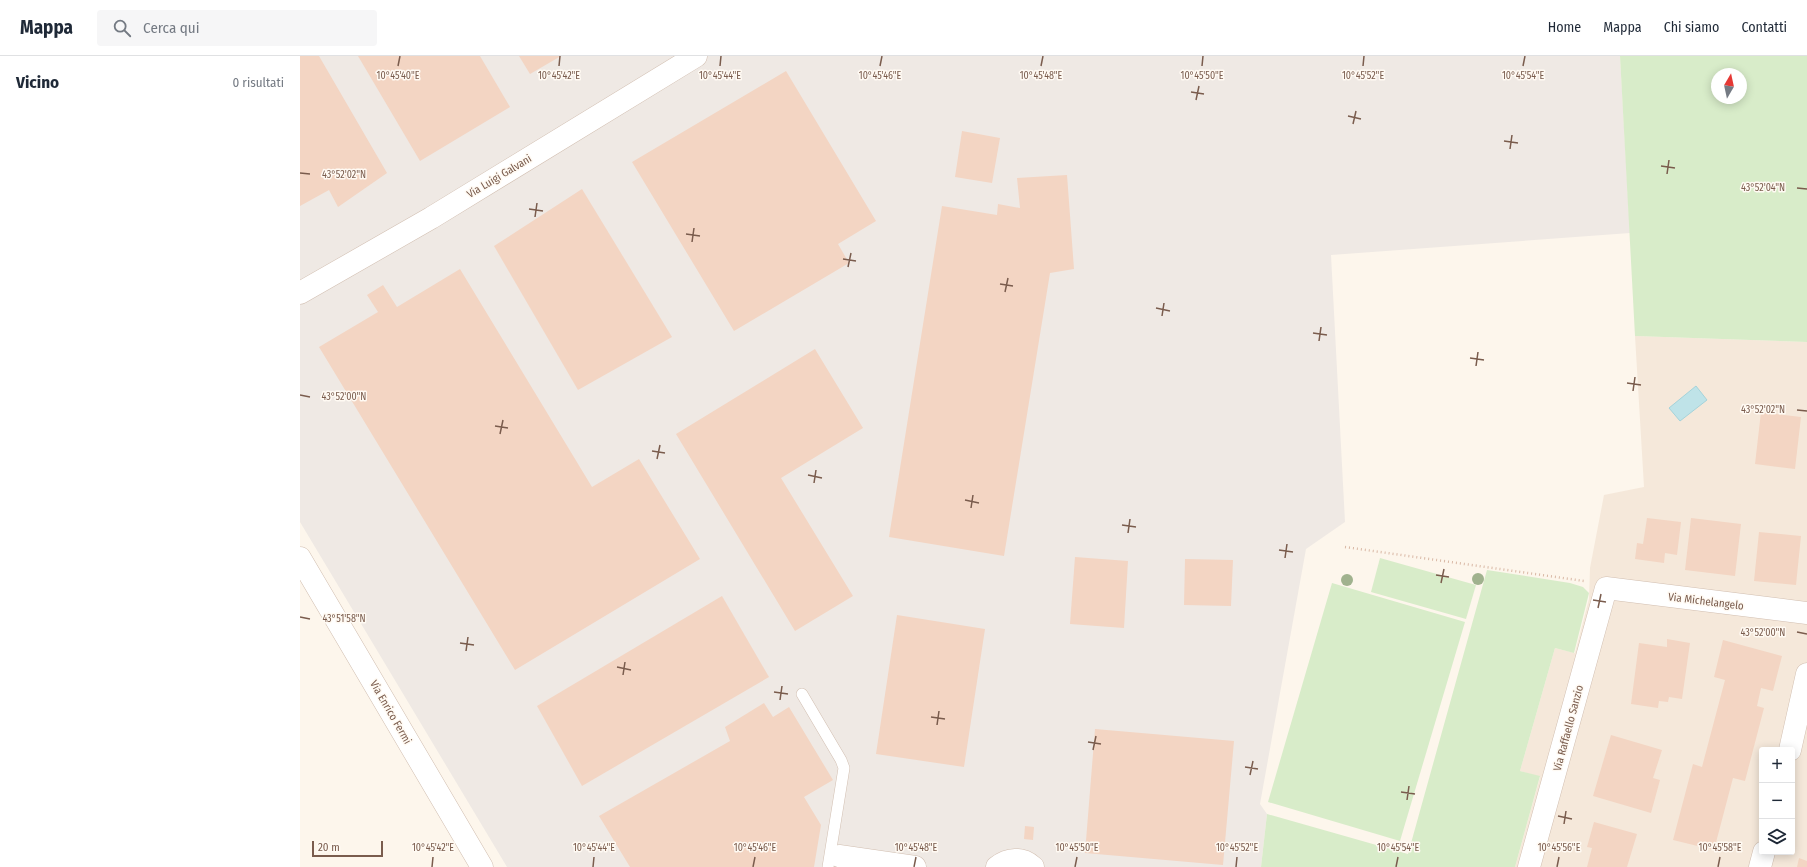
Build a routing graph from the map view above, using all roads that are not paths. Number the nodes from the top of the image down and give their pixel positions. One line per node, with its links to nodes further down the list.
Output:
1 (696, 56): 2 (street, Via Luigi Galvani)
2 (300, 293)
3 (300, 558): 11 (street, Via Enrico Fermi)
4 (1606, 588): 5 (street, Via Michelangelo); 15 (street, Via Raffaello Sanzio)
5 (1807, 613)
6 (1807, 674): 8 (street)
7 (802, 694): 10 (lane)
8 (1791, 747)
9 (1763, 855): 16 (street)
10 (833, 861): 12 (street)
11 (482, 867)
12 (915, 867)
13 (997, 867): 14 (street)
14 (1033, 867)
15 (1530, 867)
16 (1760, 867)

